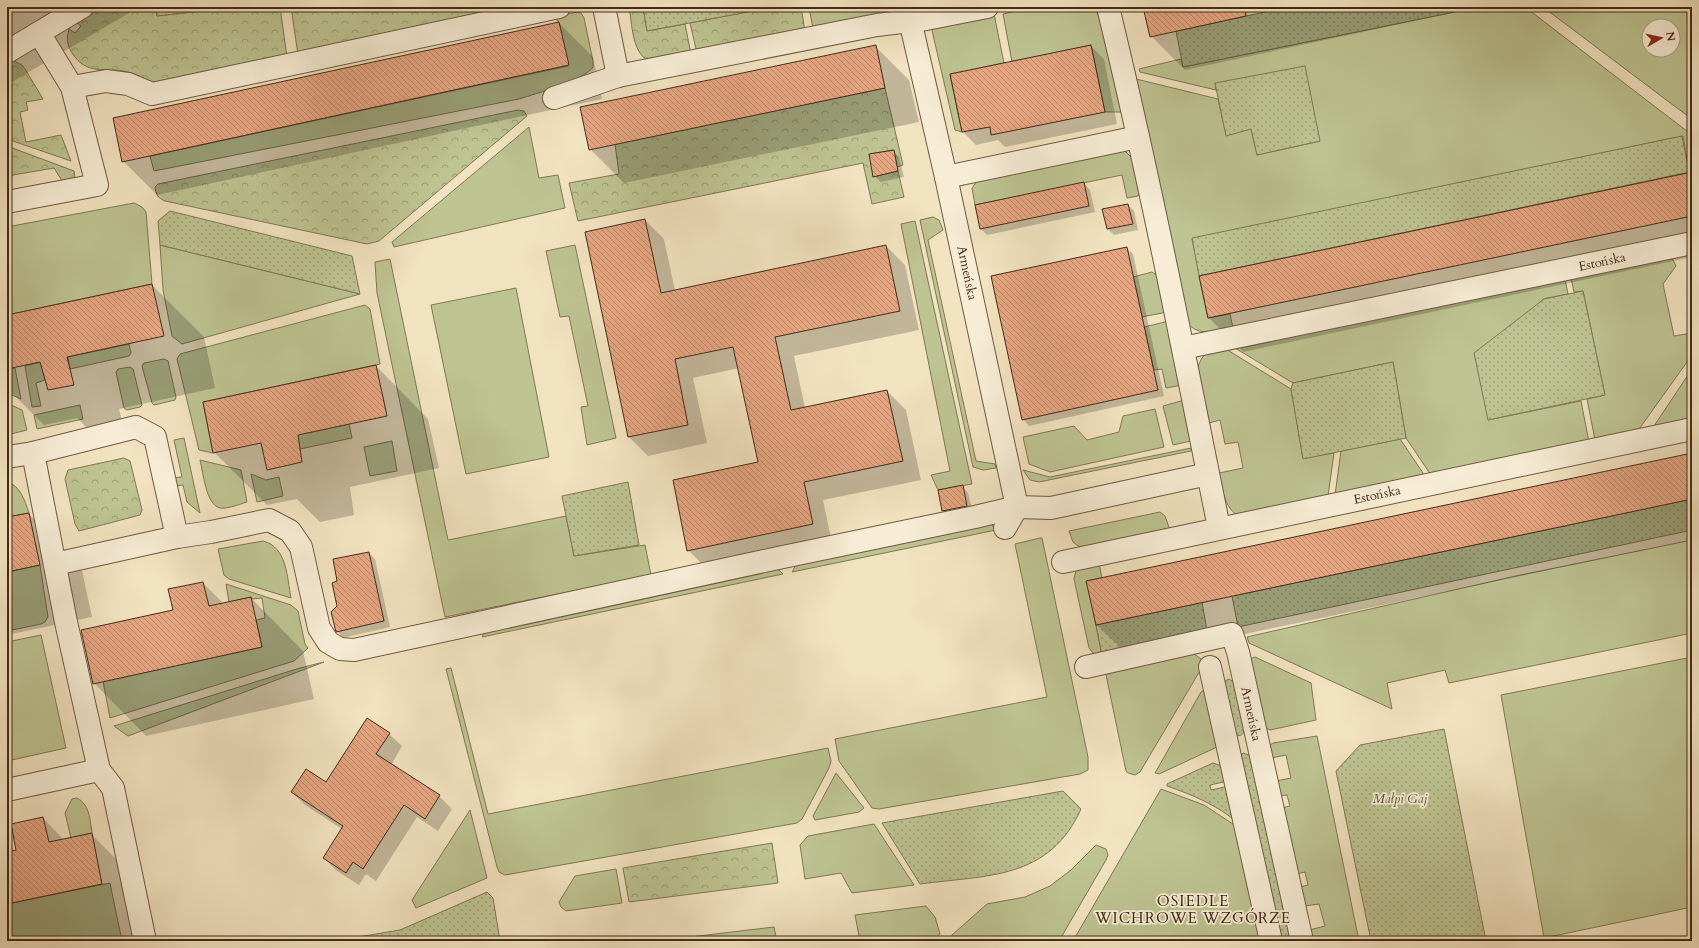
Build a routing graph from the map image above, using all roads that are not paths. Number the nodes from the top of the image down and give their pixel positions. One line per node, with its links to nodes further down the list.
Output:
1 (82, 7): 7 (street)
2 (559, 7): 10 (street)
3 (604, 7): 9 (street)
4 (986, 7): 6 (street)
5 (1108, 7): 12 (street)
6 (908, 14): 9 (street); 13 (street, Armeńska)
7 (39, 33): 8 (street); 10 (street)
8 (7, 52)
9 (618, 76): 11 (street)
10 (72, 87): 14 (street)
11 (554, 98)
12 (1132, 139): 13 (street); 16 (street)
13 (946, 177): 21 (street, Armeńska)
14 (7, 202)
15 (1692, 243): 16 (street, Estońska)
16 (1183, 348): 20 (street)
17 (1692, 429): 23 (street, Estońska)
18 (33, 453): 19 (street); 24 (street); 26 (street)
19 (7, 457)
20 (1208, 474): 21 (street); 23 (street)
21 (1017, 507): 22 (street); 24 (street)
22 (1005, 528)
23 (1218, 528): 25 (street, Estońska)
24 (177, 537): 26 (street)
25 (1063, 562)
26 (55, 564): 29 (street)
27 (1086, 667): 33 (street, Armeńska)
28 (1210, 667): 32 (street)
29 (98, 770): 30 (street); 31 (street)
30 (7, 790)
31 (145, 941)
32 (1271, 941)
33 (1302, 941)

